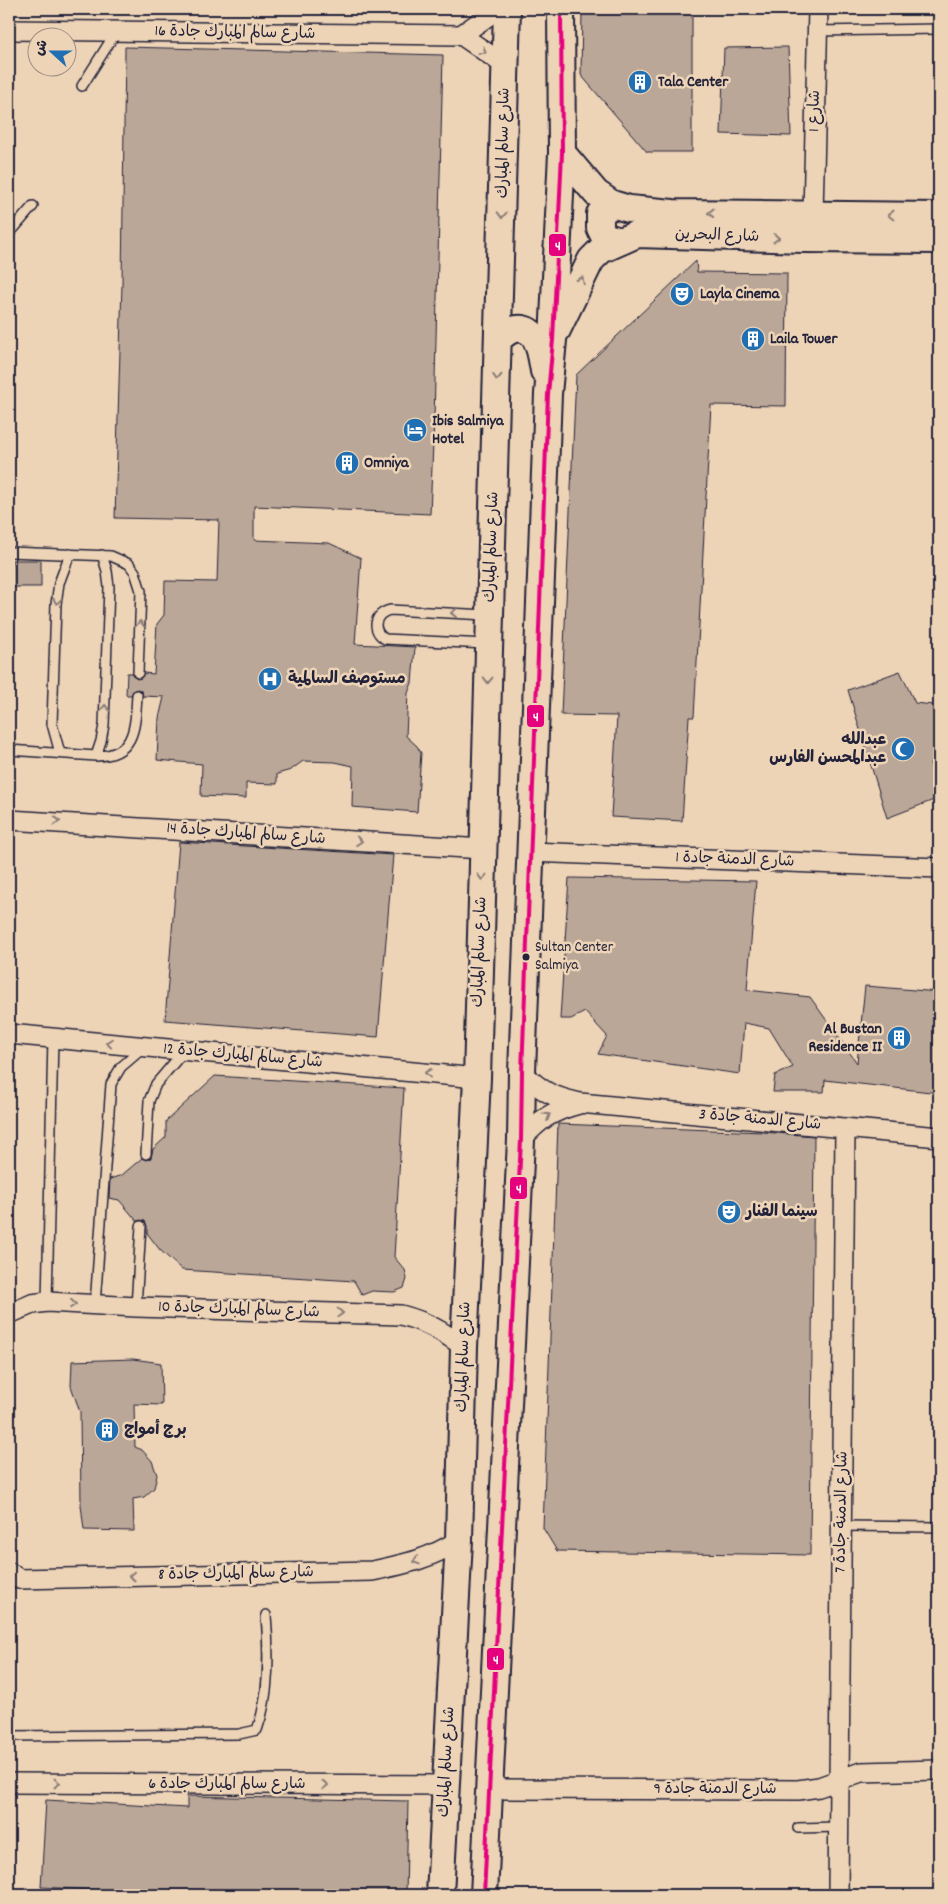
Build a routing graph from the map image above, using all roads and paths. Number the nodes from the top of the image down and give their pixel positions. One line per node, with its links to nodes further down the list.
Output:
1 (498, 9): 9 (street)
2 (507, 9): 10 (main road, شارع سالم المبارك)
3 (561, 9): 12 (main road)
4 (818, 9): 8 (street, شارع 1)
5 (939, 29): 8 (lane)
6 (9, 30): 7 (street, شارع سالم المبارك جادة 16)
7 (116, 31): 9 (street, شارع سالم المبارك جادة 16); 11 (lane)
8 (817, 31): 15 (street, شارع 1)
9 (461, 35): 10 (street, one-way to 10)
10 (506, 66): 20 (main road, شارع سالم المبارك, one-way to 20)
11 (82, 86)
12 (562, 152): 13 (main road, شارع البحرين); 21 (main road)
13 (612, 204): 15 (main road, شارع البحرين, one-way to 13); 18 (main road)
14 (33, 206): 17 (lane)
15 (813, 213): 16 (main road, شارع البحرين, one-way to 15)
16 (939, 216)
17 (9, 234)
18 (620, 240): 19 (main road, شارع البحرين, one-way to 19); 21 (main road, شارع البحرين, one-way to 18)
19 (939, 240)
20 (499, 339): 22 (main road); 26 (main road, شارع سالم المبارك, one-way to 26)
21 (553, 340): 22 (main road)
22 (548, 394): 35 (main road)
23 (9, 552): 24 (lane)
24 (70, 554): 25 (lane); 31 (lane, one-way to 31)
25 (102, 555): 28 (lane, one-way to 25); 32 (lane, one-way to 25)
26 (490, 615): 27 (main road, شارع سالم المبارك); 27 (lane, one-way to 27)
27 (489, 644): 34 (main road, شارع سالم المبارك, one-way to 34)
28 (138, 673)
29 (137, 696): 32 (lane)
30 (9, 750): 31 (lane)
31 (60, 753): 32 (lane)
32 (96, 756)
33 (9, 820): 34 (street, شارع سالم المبارك جادة 14, one-way to 34)
34 (483, 849): 42 (main road, شارع سالم المبارك, one-way to 42)
35 (530, 852): 36 (street, شارع الدمنة جادة 1); 41 (main road)
36 (939, 868)
37 (9, 1034): 38 (street, شارع سالم المبارك جادة 12)
38 (53, 1038): 39 (street, شارع سالم المبارك جادة 12, one-way to 38); 49 (lane)
39 (145, 1047): 40 (street, شارع سالم المبارك جادة 12); 50 (lane)
40 (184, 1050): 42 (street, شارع سالم المبارك جادة 12, one-way to 40); 47 (lane)
41 (522, 1072): 43 (street, شارع الدمنة جادة 3); 46 (main road)
42 (476, 1078): 53 (main road, شارع سالم المبارك)
43 (580, 1103): 44 (street, شارع الدمنة جادة 3); 46 (street, شارع الدمنة جادة 3, one-way to 43)
44 (845, 1128): 45 (street, شارع الدمنة جادة 3); 54 (street, شارع الدمنة جادة 7)
45 (939, 1137)
46 (521, 1140): 64 (main road)
47 (146, 1154)
48 (141, 1226): 51 (lane)
49 (47, 1302): 50 (street, شارع سالم المبارك جادة 10, one-way to 50); 52 (street, شارع سالم المبارك جادة 10)
50 (95, 1305): 51 (street, شارع سالم المبارك جادة 10)
51 (136, 1307): 53 (street, شارع سالم المبارك جادة 10, one-way to 53)
52 (9, 1314)
53 (464, 1347): 56 (main road, شارع سالم المبارك)
54 (841, 1526): 55 (lane); 61 (street, شارع الدمنة جادة 7)
55 (939, 1527)
56 (460, 1540): 57 (street, شارع سالم المبارك جادة 8, one-way to 57); 63 (main road, شارع سالم المبارك)
57 (9, 1572)
58 (266, 1615): 59 (lane)
59 (9, 1736)
60 (939, 1770): 61 (street, شارع الدمنة جادة 9)
61 (839, 1780): 64 (street, شارع الدمنة جادة 9); 65 (street, شارع الدمنة جادة 7)
62 (9, 1783): 63 (street, شارع سالم المبارك جادة 6, one-way to 63)
63 (446, 1786): 67 (main road, شارع سالم المبارك)
64 (489, 1789): 68 (main road)
65 (838, 1826): 66 (lane); 69 (street, شارع الدمنة جادة 7)
66 (798, 1828)
67 (440, 1895)
68 (484, 1895)
69 (838, 1895)

